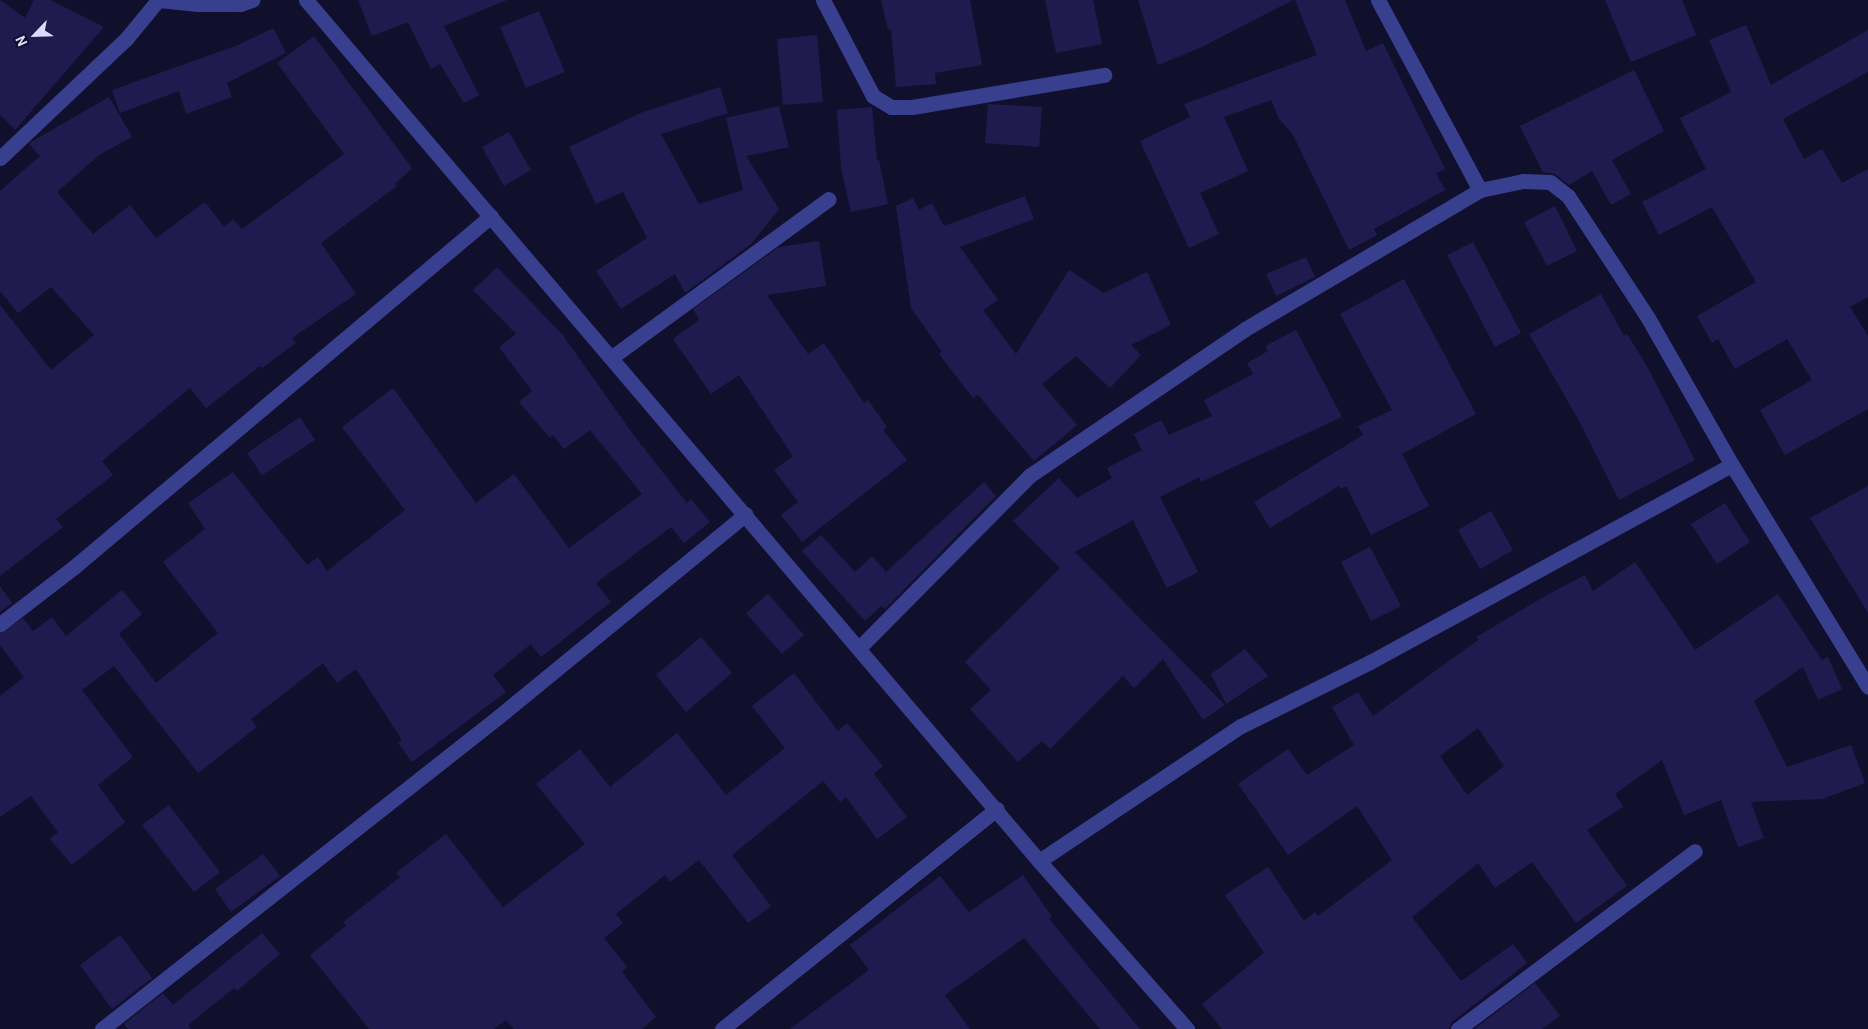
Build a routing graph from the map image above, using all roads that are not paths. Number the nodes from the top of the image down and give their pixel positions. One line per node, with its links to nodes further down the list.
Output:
1 (159, 0): 2 (street); 7 (street)
2 (252, 0)
3 (306, 0): 10 (street)
4 (824, 0): 6 (street)
5 (1378, 0): 8 (street)
6 (1104, 75)
7 (0, 158)
8 (1480, 190): 12 (street); 15 (street)
9 (829, 199): 11 (street)
10 (491, 216): 11 (street); 14 (street)
11 (612, 357): 13 (street)
12 (1732, 464): 16 (street); 19 (street)
13 (746, 514): 15 (street); 20 (street)
14 (0, 624)
15 (859, 648): 17 (street)
16 (1868, 687)
17 (997, 809): 19 (street); 21 (street)
18 (1695, 851): 23 (street)
19 (1039, 861): 22 (street)
20 (102, 1029)
21 (722, 1029)
22 (1187, 1029)
23 (1458, 1029)

